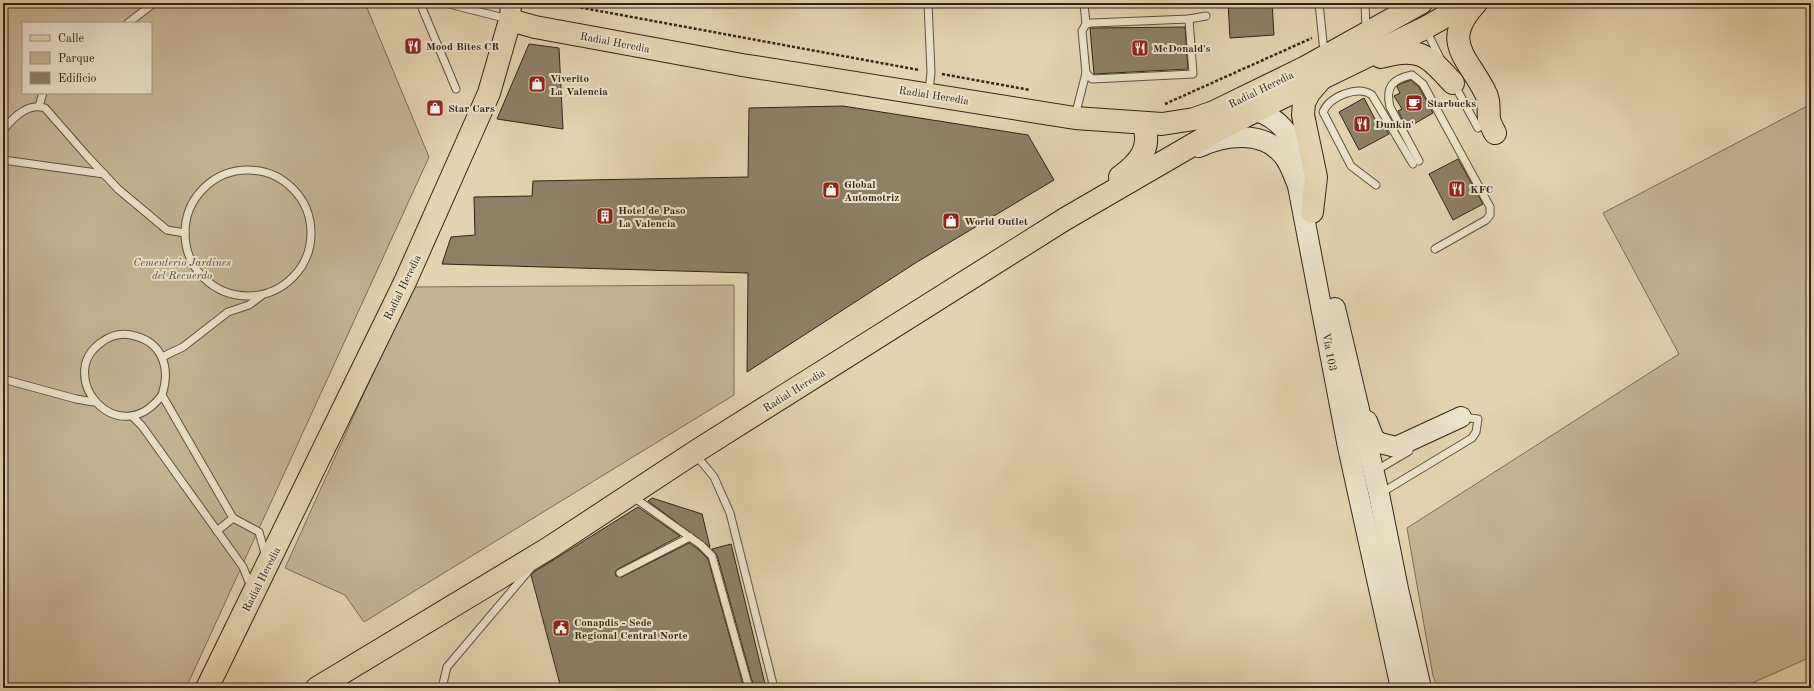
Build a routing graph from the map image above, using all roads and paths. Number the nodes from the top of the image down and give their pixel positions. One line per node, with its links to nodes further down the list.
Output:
1 (154, 3): 16 (lane)
2 (420, 3): 27 (lane)
3 (445, 3): 13 (lane)
4 (556, 3): 23 (path)
5 (928, 3): 23 (lane)
6 (1084, 3): 17 (lane)
7 (1319, 3): 19 (lane)
8 (1365, 3): 20 (lane)
9 (1421, 3): 20 (main road, Radial Heredia)
10 (1446, 3): 18 (main road)
11 (1469, 3): 18 (main road, Radial Heredia)
12 (1476, 3): 38 (main road)
13 (510, 11): 29 (main road, Radial Heredia); 47 (main road, Radial Heredia)
14 (1206, 16): 15 (lane)
15 (1189, 19): 17 (lane); 24 (lane)
16 (129, 22)
17 (1086, 24): 24 (lane)
18 (1425, 28): 22 (main road, Radial Heredia); 26 (lane)
19 (1322, 34): 21 (lane); 32 (path)
20 (1367, 34): 21 (main road, Radial Heredia)
21 (1325, 56): 34 (main road, Radial Heredia)
22 (1349, 65): 25 (main road, Radial Heredia); 26 (main road)
23 (931, 72): 28 (path); 29 (lane)
24 (1086, 73): 35 (lane)
25 (1322, 78): 33 (main road, Radial Heredia); 43 (main road)
26 (1453, 83): 38 (lane)
27 (456, 89)
28 (1032, 91)
29 (928, 93): 35 (main road, Radial Heredia)
30 (43, 94): 31 (lane)
31 (39, 106): 37 (lane); 41 (lane)
32 (1158, 106)
33 (1257, 110): 34 (main road); 40 (main road, Radial Heredia); 43 (main road, Vía 103)
34 (1214, 112): 36 (main road, Radial Heredia)
35 (1075, 118): 36 (main road, Radial Heredia)
36 (1143, 124): 44 (main road)
37 (3, 130)
38 (1486, 130)
39 (3, 160): 41 (lane)
40 (1154, 168): 44 (main road, Radial Heredia); 56 (main road, Vía 103)
41 (104, 174): 45 (lane)
42 (1376, 185): 46 (lane)
43 (1312, 212): 49 (main road, Vía 103)
44 (1065, 219): 57 (main road, Radial Heredia)
45 (185, 233): 48 (lane); 48 (lane)
46 (1435, 249)
47 (399, 293): 65 (main road, Radial Heredia); 69 (main road)
48 (262, 295): 50 (lane)
49 (1334, 306): 55 (main road); 58 (main road, Vía 103)
50 (162, 357): 52 (lane); 53 (lane)
51 (3, 379): 53 (lane)
52 (162, 395): 54 (lane); 60 (lane)
53 (94, 402): 54 (lane)
54 (132, 416): 62 (lane)
55 (1461, 417): 58 (lane); 58 (lane)
56 (1348, 447): 58 (main road); 61 (main road, Vía 103)
57 (694, 452): 59 (main road, Radial Heredia); 73 (lane)
58 (1372, 484): 61 (main road); 76 (main road, Vía 103)
59 (630, 494): 63 (lane); 64 (main road, Radial Heredia)
60 (233, 518): 62 (lane); 65 (lane)
61 (1365, 521): 74 (main road, Vía 103); 75 (main road)
62 (217, 531): 67 (lane)
63 (690, 537): 66 (lane); 72 (lane)
64 (549, 548): 70 (main road, Radial Heredia); 71 (lane)
65 (268, 565): 67 (main road, Radial Heredia)
66 (620, 573)
67 (253, 593): 68 (main road, Radial Heredia)
68 (207, 688)
69 (222, 688)
70 (317, 688)
71 (442, 688)
72 (749, 688)
73 (774, 688)
74 (1401, 688)
75 (1410, 688)
76 (1421, 688)

